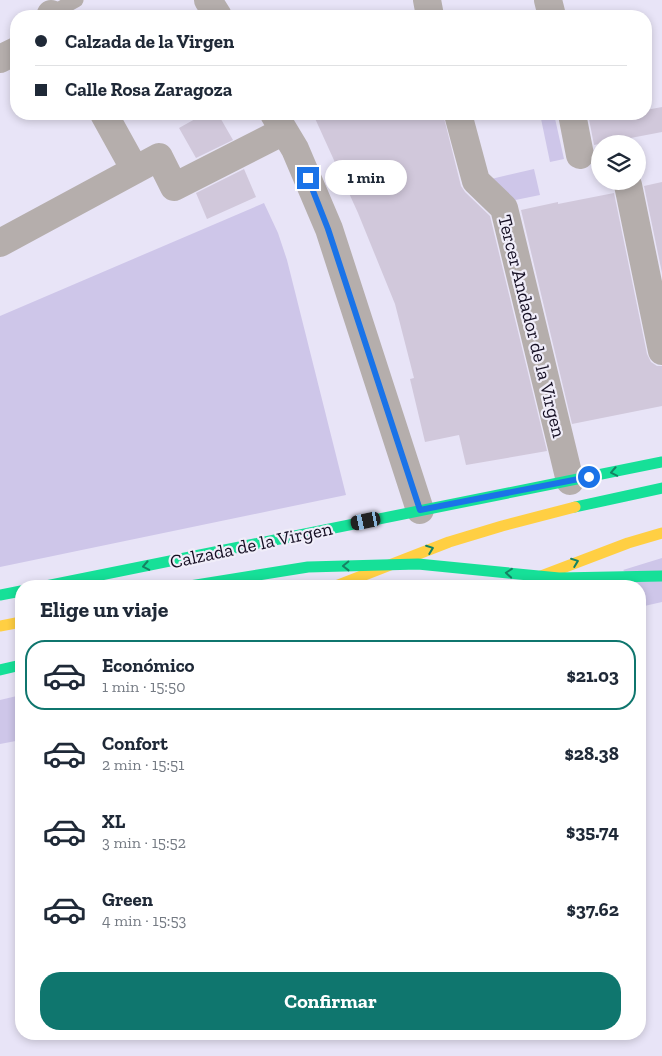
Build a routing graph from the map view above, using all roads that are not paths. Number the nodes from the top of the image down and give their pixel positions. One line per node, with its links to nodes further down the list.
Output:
1 (76, 0): 2 (lane)
2 (60, 10)
3 (107, 120): 8 (street)
4 (460, 120): 13 (street, Tercer Andador de la Virgen)
5 (573, 120): 7 (street)
6 (279, 123): 8 (street); 15 (street)
7 (580, 155)
8 (135, 170): 10 (street)
9 (629, 190): 11 (street)
10 (0, 242)
11 (662, 351)
12 (662, 462): 13 (main road, Calzada de la Virgen, one-way to 13)
13 (570, 481): 15 (main road, Calzada de la Virgen)
14 (662, 488): 20 (main road, one-way to 14)
15 (420, 510): 18 (main road, Calzada de la Virgen, one-way to 18)
16 (662, 533): 21 (main road, one-way to 16)
17 (662, 576): 19 (main road, Calzada de la Virgen, one-way to 19, bridge)
18 (76, 580)
19 (227, 580)
20 (356, 580)
21 (529, 580)
22 (15, 592): 23 (main road)
23 (0, 596)
24 (15, 623): 25 (main road)
25 (0, 626)
26 (15, 666): 27 (main road)
27 (0, 670)

